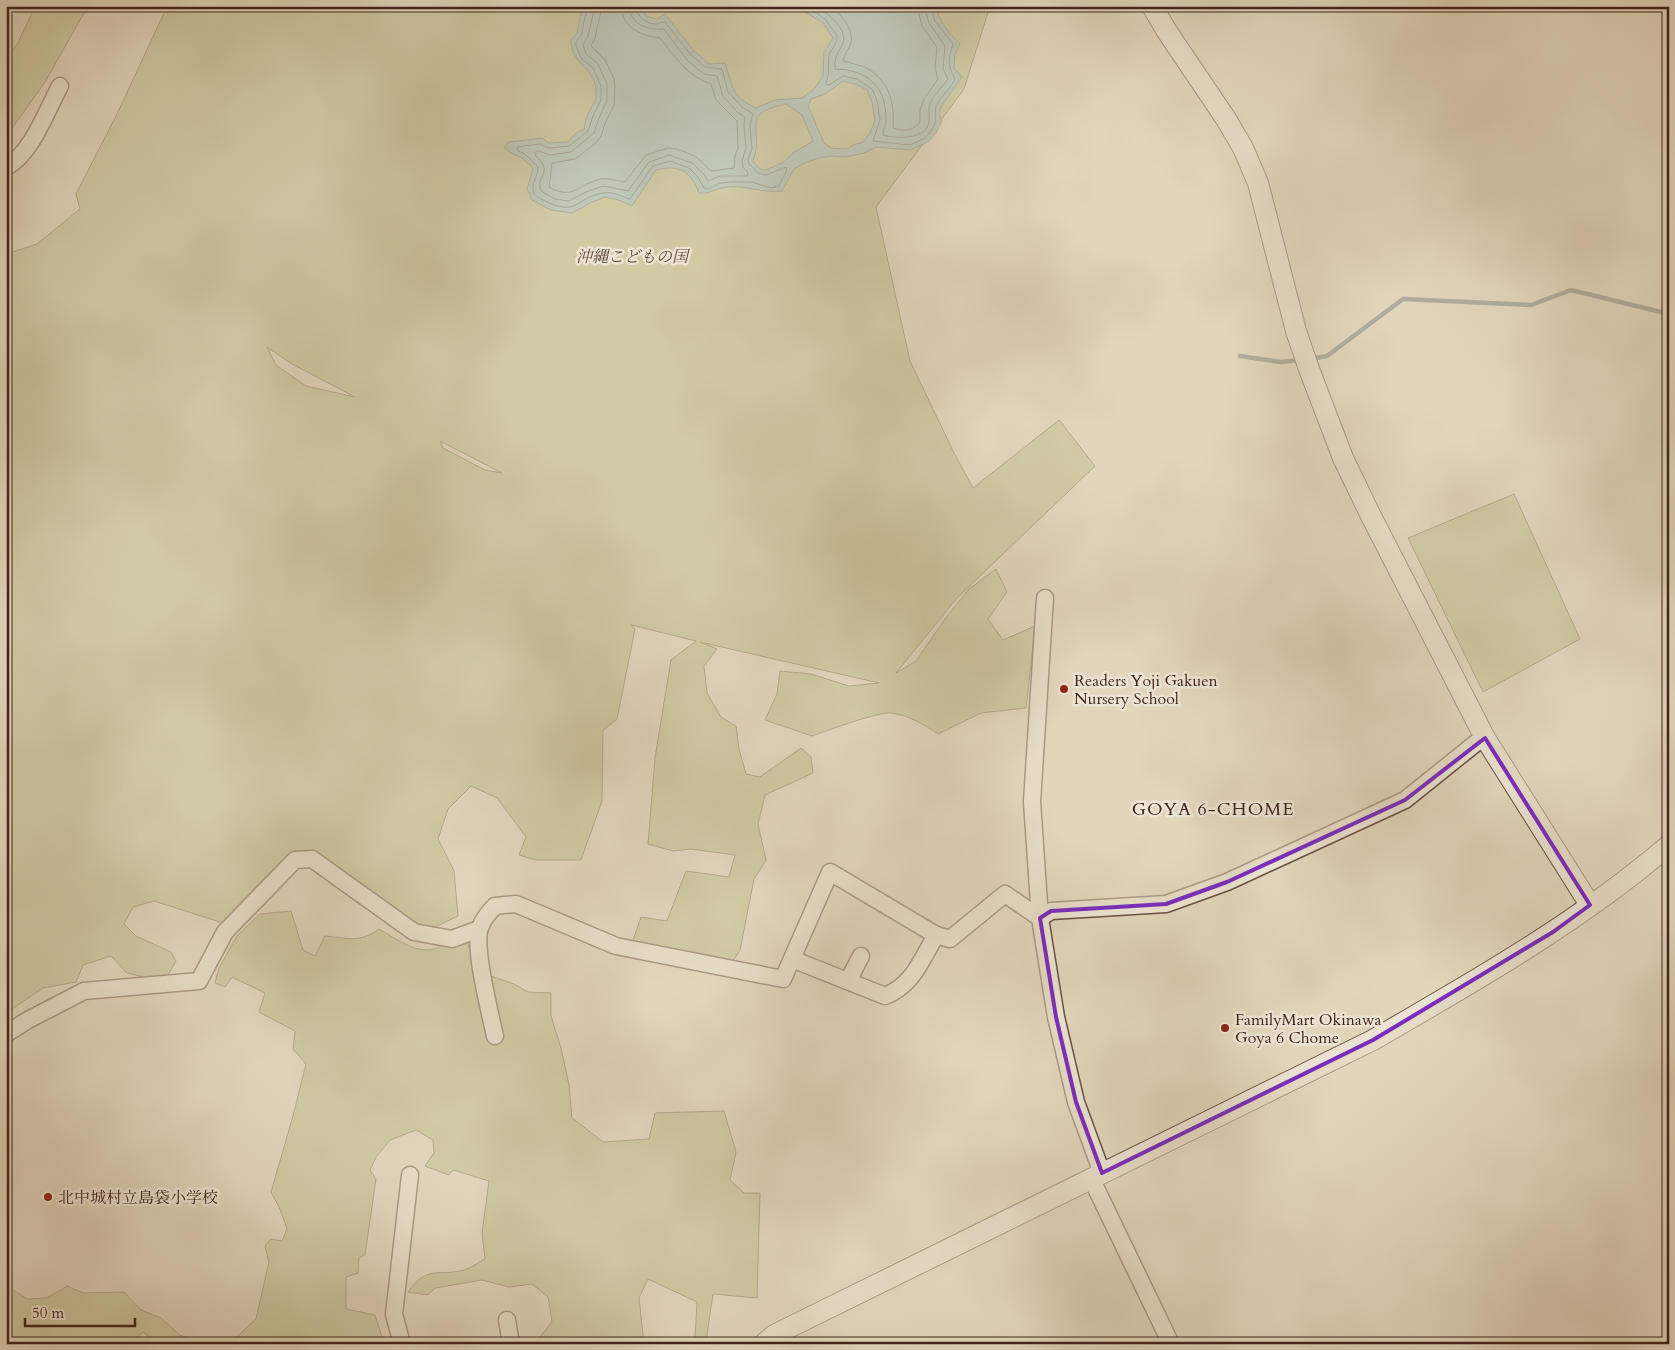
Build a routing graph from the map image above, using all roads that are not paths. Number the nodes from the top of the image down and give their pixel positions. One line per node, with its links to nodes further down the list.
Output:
1 (1152, 6): 5 (street)
2 (60, 86): 3 (street)
3 (6, 167)
4 (1045, 598): 8 (street)
5 (1485, 738): 7 (street); 8 (street)
6 (1669, 845): 7 (street)
7 (1590, 905): 17 (street)
8 (1040, 918): 10 (street); 17 (street)
9 (479, 929): 12 (street); 14 (street); 15 (street)
10 (936, 935): 12 (street); 13 (street)
11 (861, 956): 13 (street)
12 (792, 958): 13 (street)
13 (848, 981)
14 (6, 1034)
15 (495, 1036)
16 (410, 1175): 19 (street)
17 (1097, 1177): 21 (street); 22 (street)
18 (507, 1320): 20 (street)
19 (402, 1344)
20 (511, 1344)
21 (764, 1344)
22 (1171, 1344)

